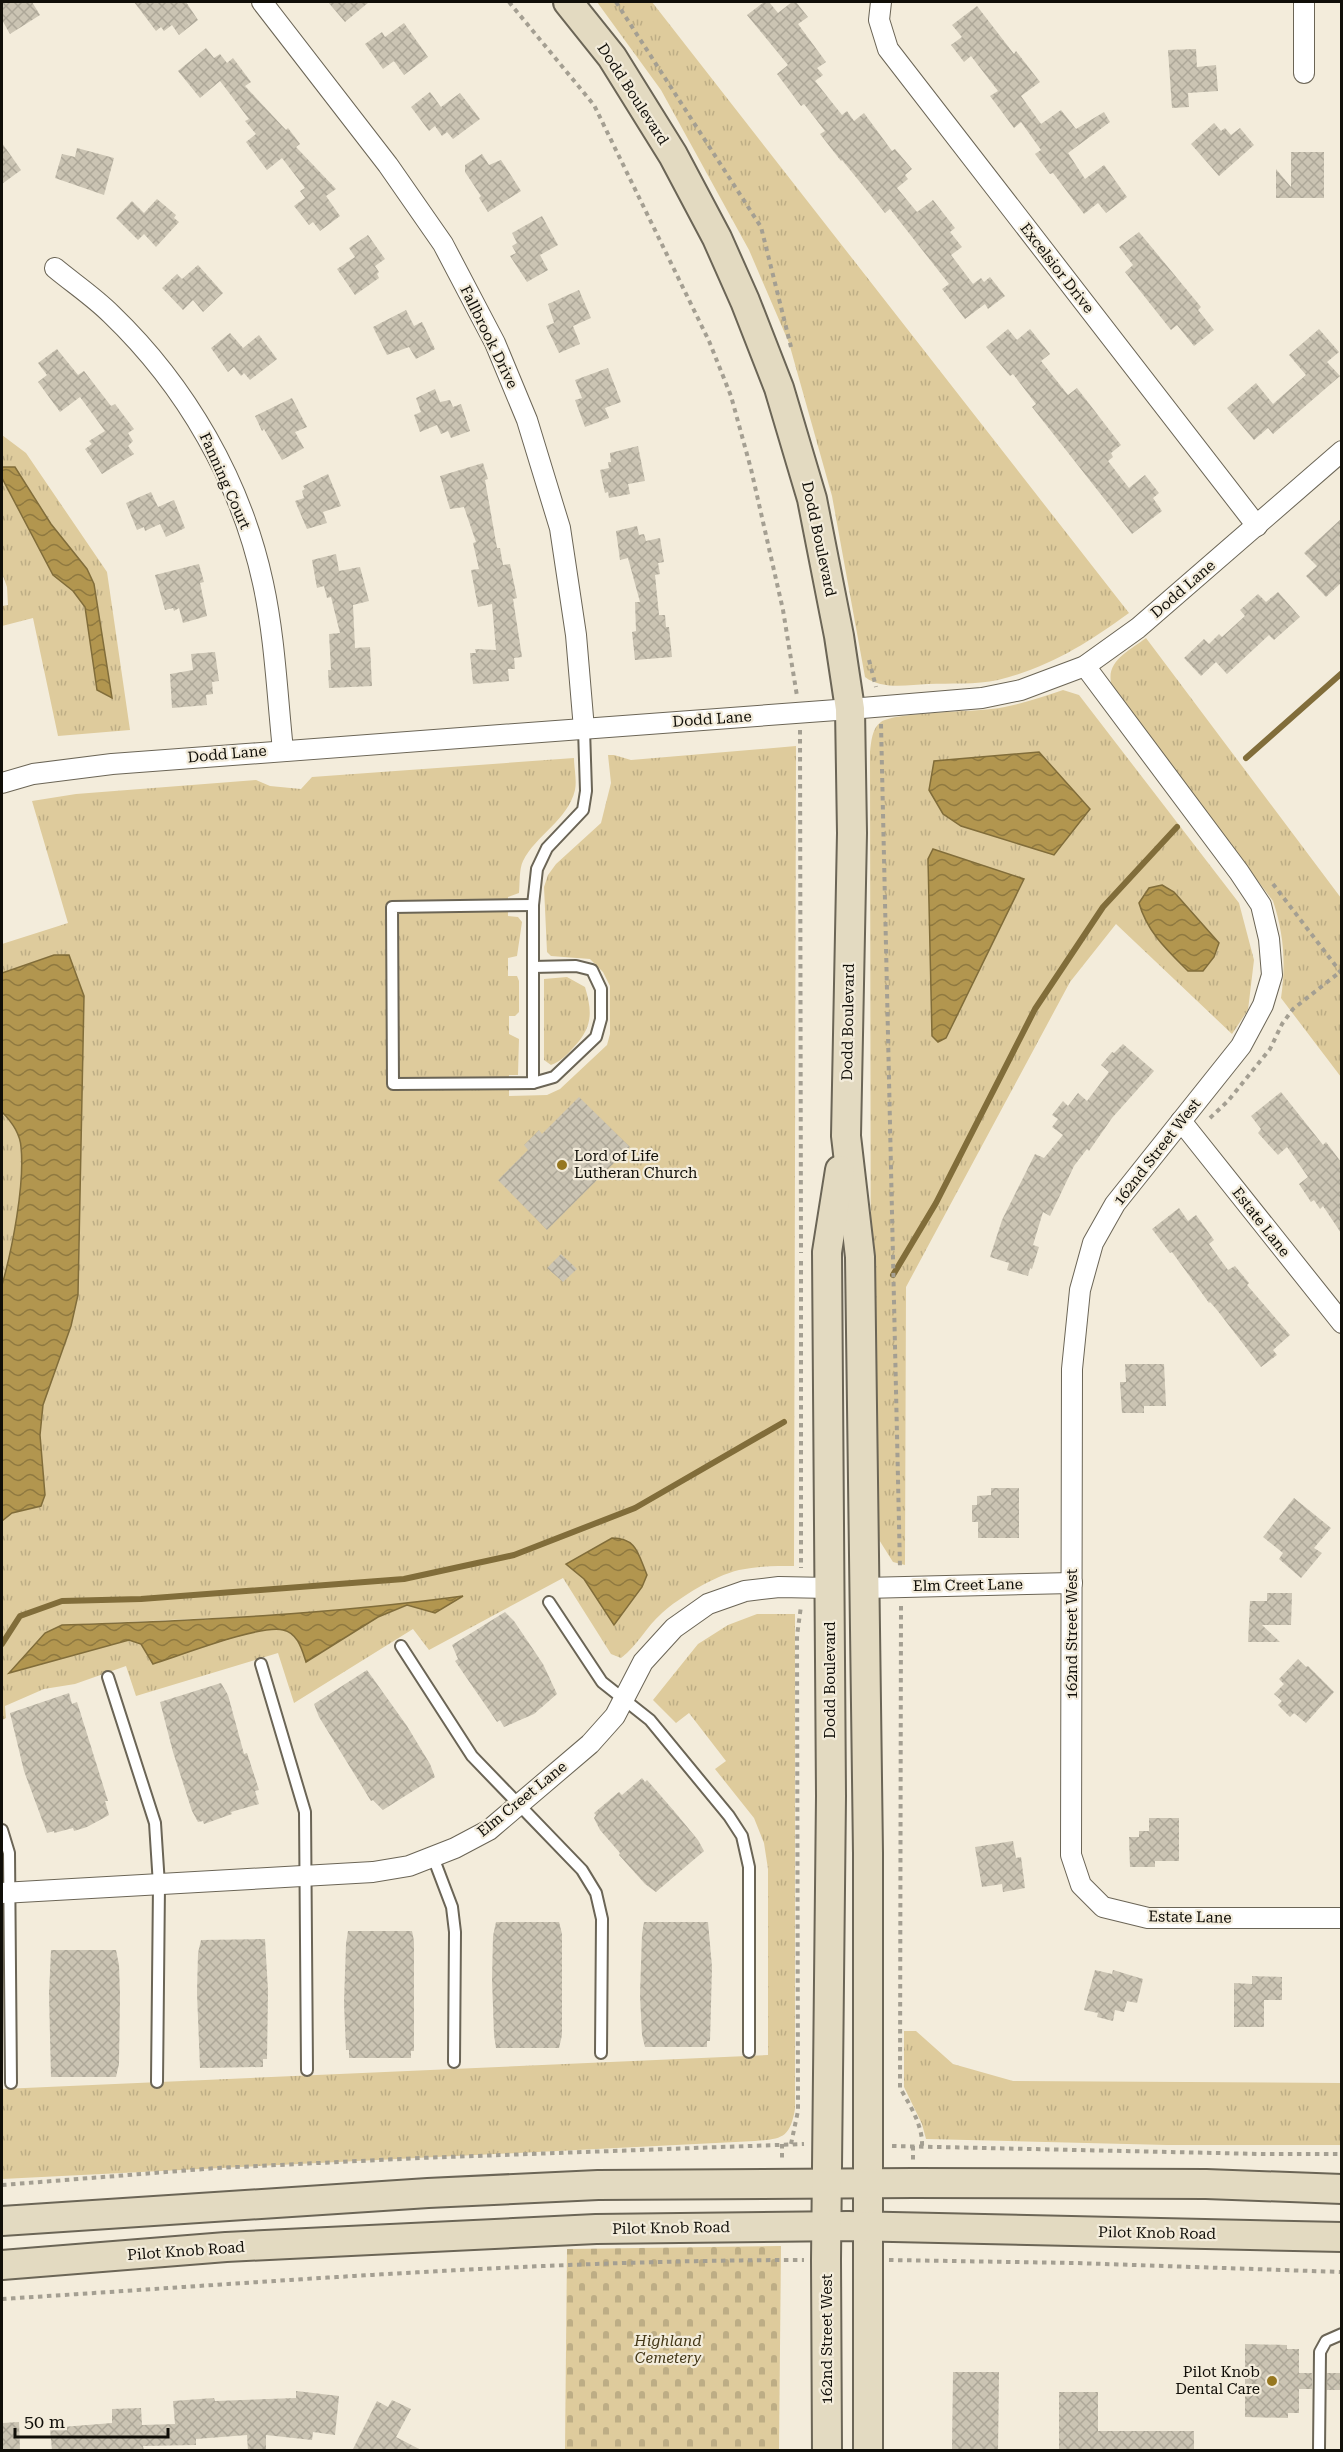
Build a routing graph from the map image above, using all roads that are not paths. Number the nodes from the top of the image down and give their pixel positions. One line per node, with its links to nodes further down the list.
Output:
1 (262, 2): 11 (street, Fallbrook Drive)
2 (568, 2): 10 (street, Dodd Boulevard)
3 (881, 2): 8 (street, Excelsior Drive)
4 (1304, 2): 5 (street)
5 (1304, 73)
6 (55, 268): 12 (street, Fanning Court)
7 (1341, 452): 8 (street, Dodd Lane)
8 (1257, 526): 9 (street, Dodd Lane)
9 (1085, 666): 10 (street, Dodd Lane); 17 (street, 162nd Street West)
10 (850, 709): 11 (street, Dodd Lane); 18 (street, Dodd Boulevard)
11 (584, 729): 12 (street, Dodd Lane); 14 (lane)
12 (283, 750): 13 (street, Dodd Lane)
13 (2, 783)
14 (533, 905): 15 (lane); 16 (lane)
15 (533, 967): 16 (lane); 16 (lane)
16 (533, 1083)
17 (1187, 1128): 19 (street, Estate Lane); 20 (street, 162nd Street West)
18 (846, 1136): 21 (street, Dodd Boulevard); 22 (street, Dodd Boulevard)
19 (1341, 1323)
20 (1072, 1583): 22 (street, Elm Creet Lane); 30 (street, 162nd Street West)
21 (816, 1588): 27 (street, Elm Creet Lane); 42 (street, Dodd Boulevard)
22 (864, 1588): 43 (street, Dodd Boulevard)
23 (549, 1602): 27 (lane)
24 (401, 1646): 28 (lane)
25 (261, 1664): 32 (lane)
26 (108, 1677): 33 (lane)
27 (624, 1698): 28 (street, Elm Creet Lane); 36 (lane)
28 (518, 1805): 31 (street, Elm Creet Lane); 37 (lane)
29 (2, 1830): 34 (lane)
30 (1071, 1855): 35 (street, Estate Lane)
31 (433, 1857): 32 (street, Elm Creet Lane); 38 (lane)
32 (307, 1876): 33 (street, Elm Creet Lane); 39 (lane)
33 (159, 1885): 34 (street, Elm Creet Lane); 40 (lane)
34 (6, 1893): 41 (lane)
35 (1341, 1918)
36 (749, 2052)
37 (601, 2053)
38 (454, 2062)
39 (307, 2070)
40 (157, 2082)
41 (11, 2083)
42 (827, 2183): 43 (street); 45 (street); 46 (street, Dodd Boulevard)
43 (869, 2183): 44 (street); 47 (street, Dodd Boulevard)
44 (1341, 2189)
45 (2, 2220)
46 (827, 2227): 47 (street, Pilot Knob Road); 49 (street, Pilot Knob Road); 52 (street, 162nd Street West)
47 (869, 2227): 48 (street, Pilot Knob Road); 53 (street)
48 (1341, 2237)
49 (2, 2265)
50 (1341, 2334): 51 (lane)
51 (1319, 2449)
52 (827, 2451)
53 (868, 2451)

